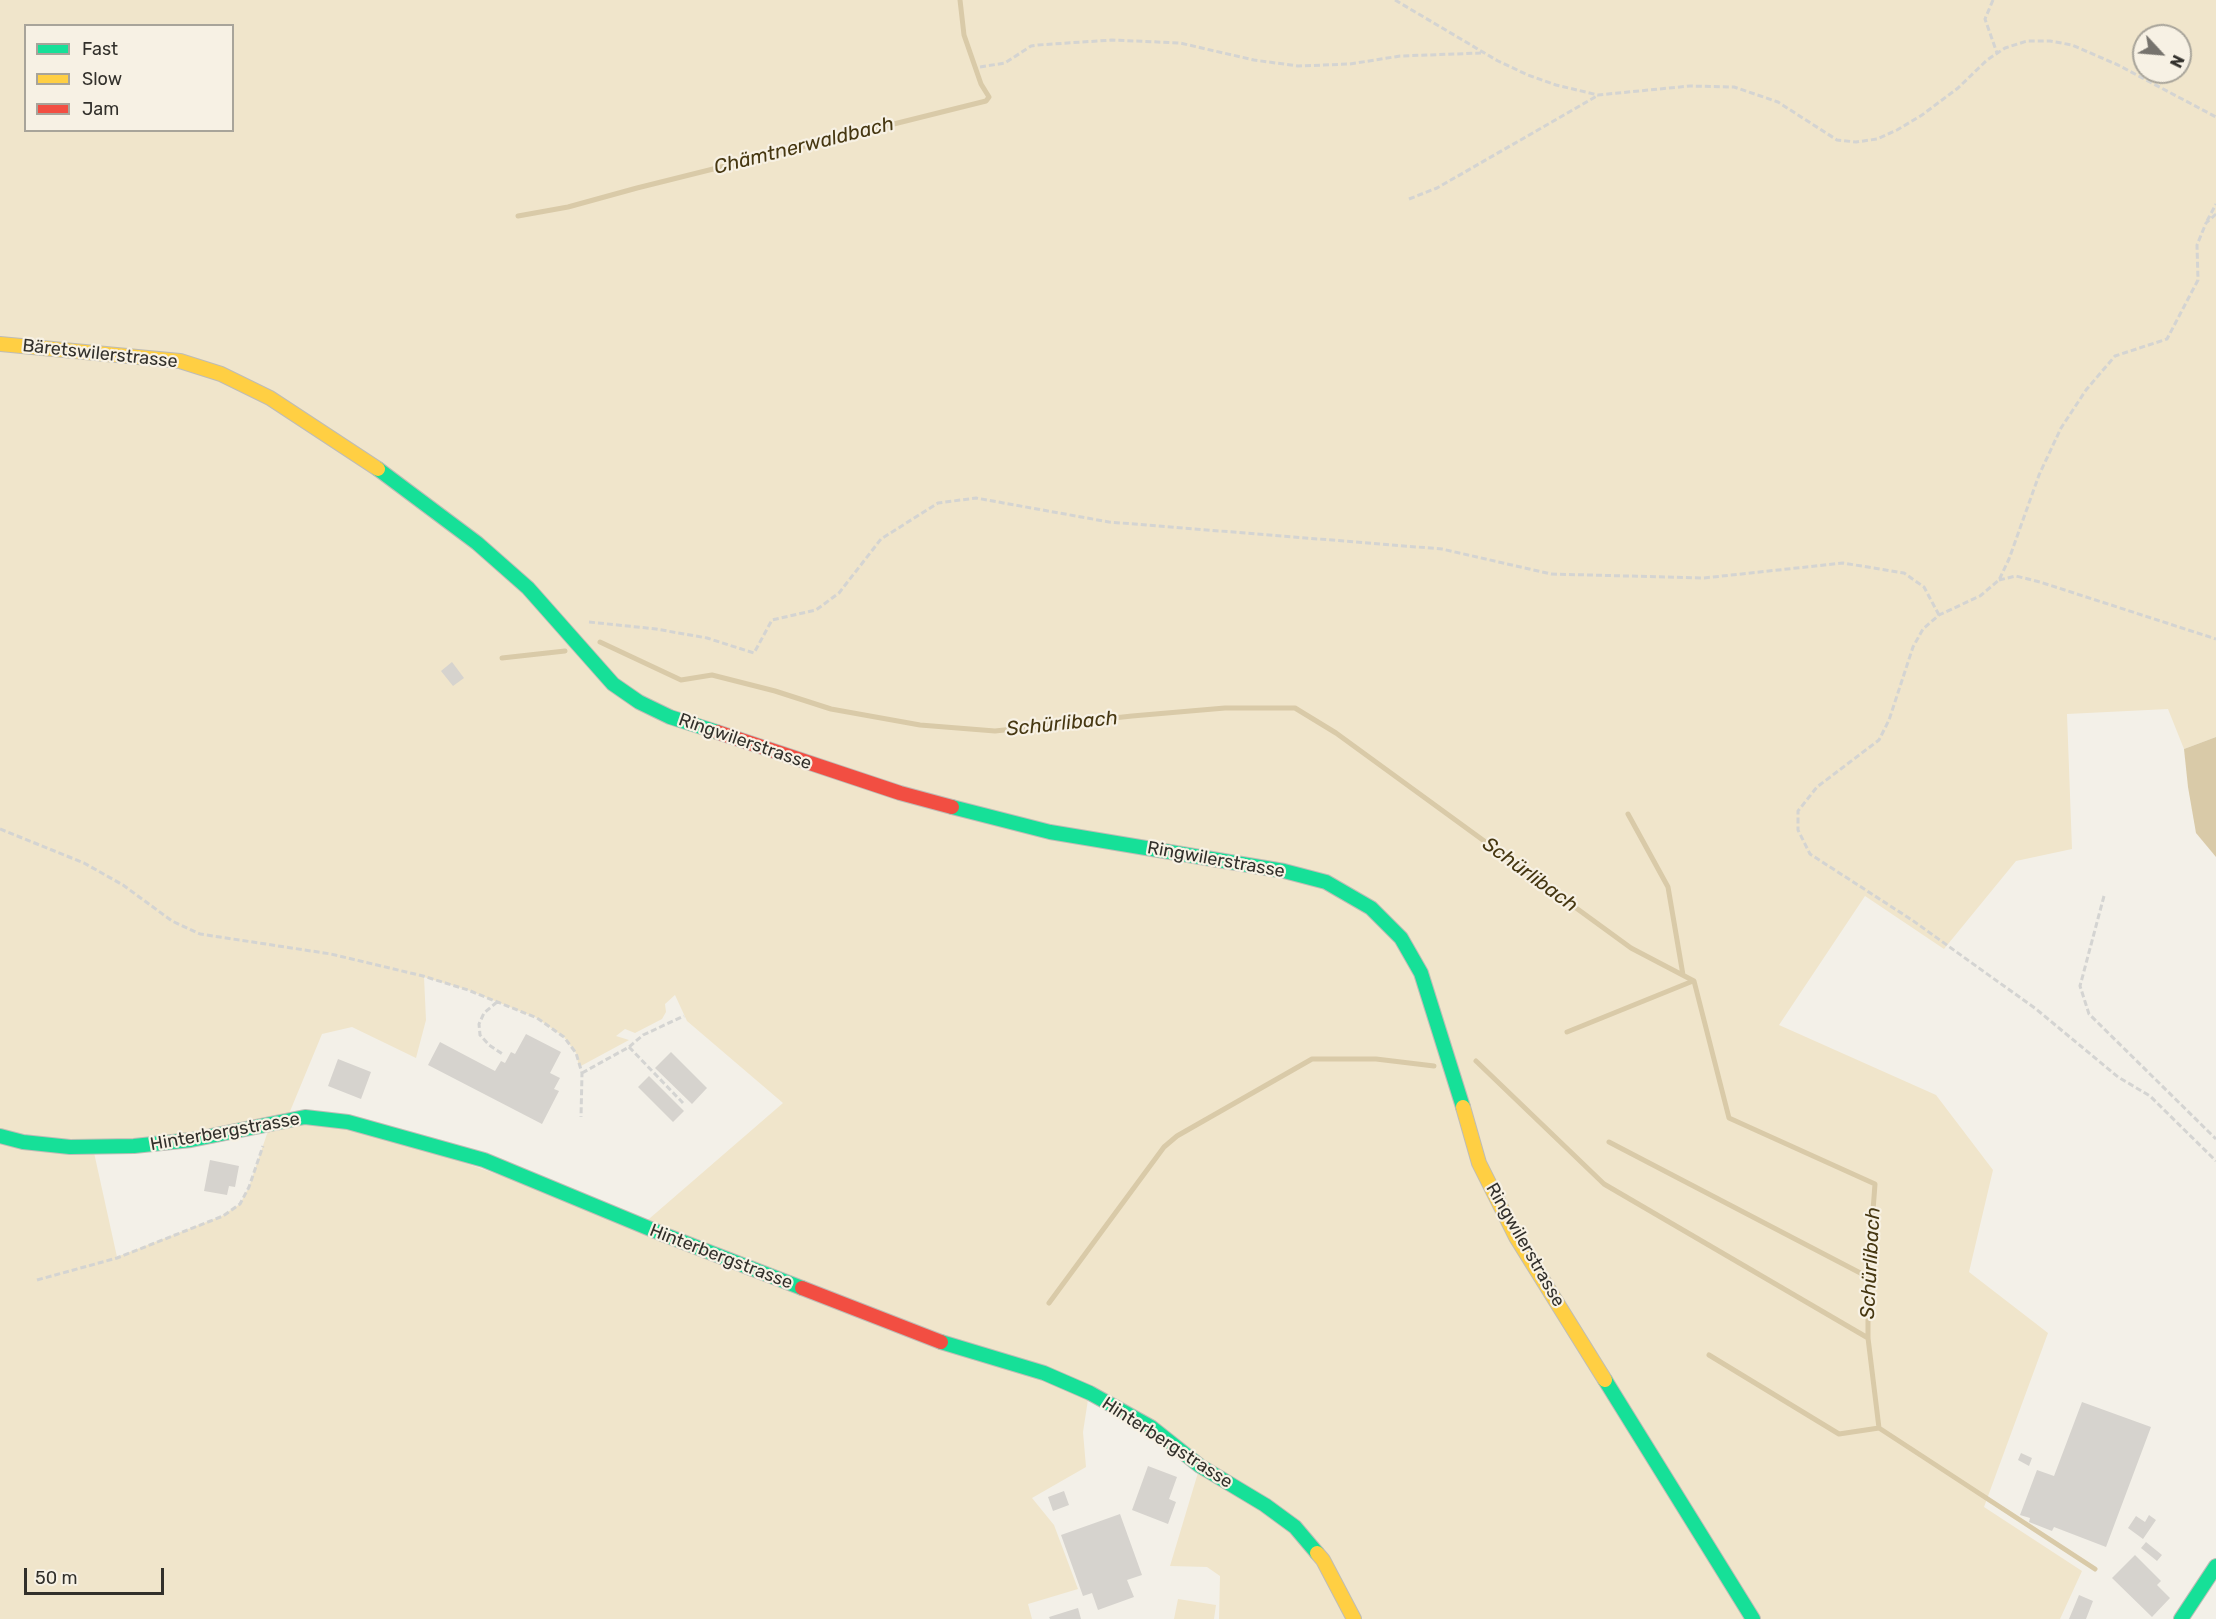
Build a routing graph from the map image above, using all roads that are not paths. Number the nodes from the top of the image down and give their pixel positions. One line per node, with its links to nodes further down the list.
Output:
1 (0, 344): 2 (street, Bäretswilerstrasse)
2 (356, 453): 6 (street, Ringwilerstrasse)
3 (0, 1136): 5 (street, Hinterbergstrasse)
4 (2216, 1566): 7 (street)
5 (1354, 1619)
6 (1753, 1619)
7 (2181, 1619)

